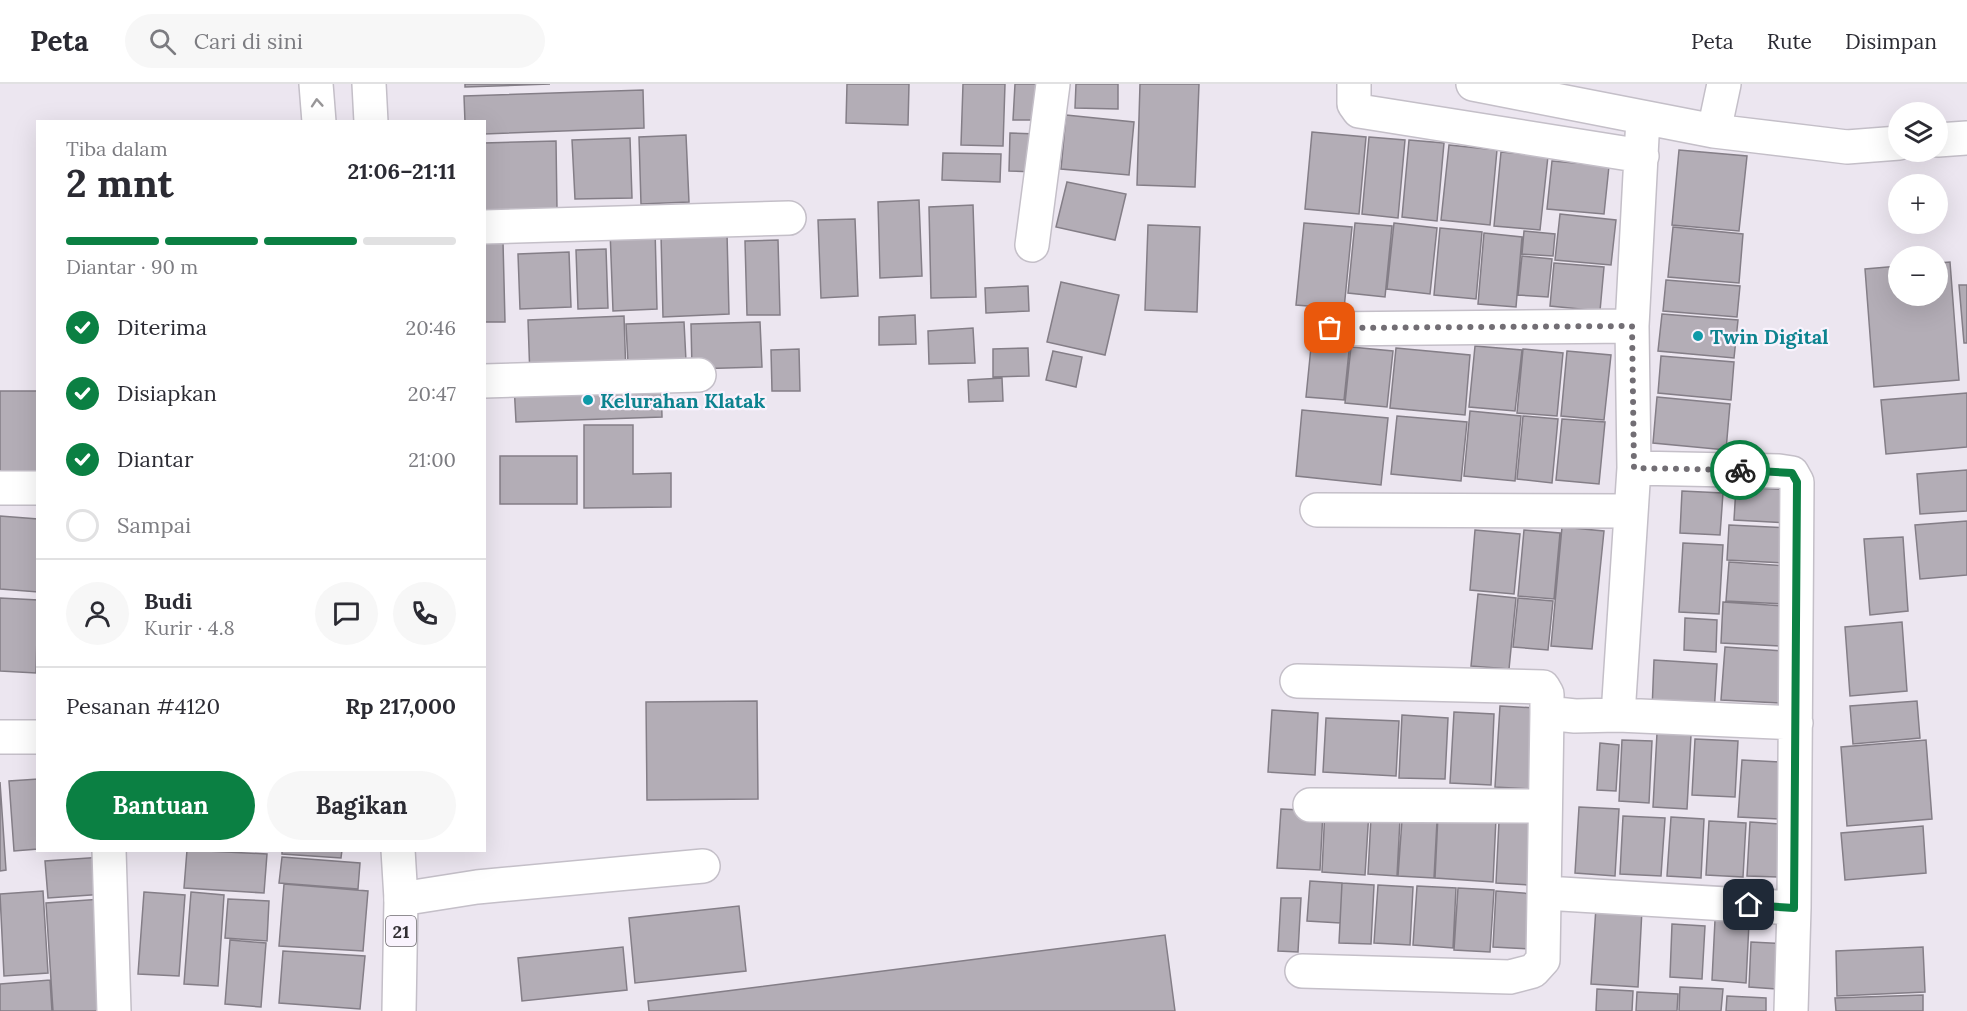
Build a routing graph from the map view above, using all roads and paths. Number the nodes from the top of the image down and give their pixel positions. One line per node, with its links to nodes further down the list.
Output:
1 (316, 84): 10 (main road, one-way to 1)
2 (369, 84): 11 (main road)
3 (1053, 84): 21 (main road)
4 (1354, 84): 13 (main road)
5 (1724, 84): 12 (main road)
6 (1491, 86): 7 (main road)
7 (1536, 97): 8 (main road); 13 (main road)
8 (1577, 105): 9 (main road); 16 (main road)
9 (1643, 118): 12 (main road); 18 (main road)
10 (319, 120)
11 (372, 120)
12 (1714, 131): 17 (main road)
13 (1527, 137): 16 (main road)
14 (1967, 138): 15 (main road)
15 (1948, 139)
16 (1567, 144): 18 (main road)
17 (1888, 144)
18 (1642, 156): 22 (main road)
19 (789, 218): 20 (main road)
20 (486, 227)
21 (1032, 245)
22 (1632, 326): 23 (main road); 26 (main road)
23 (1330, 328)
24 (699, 375): 25 (main road)
25 (486, 381)
26 (1634, 468): 30 (main road); 34 (main road)
27 (0, 488): 28 (main road)
28 (36, 488)
29 (1317, 510): 30 (main road)
30 (1631, 511): 33 (main road)
31 (1297, 681): 32 (main road)
32 (1547, 713): 33 (main road); 38 (main road)
33 (1618, 715): 34 (main road)
34 (1796, 723): 44 (main road)
35 (36, 736): 36 (main road)
36 (0, 737)
37 (1310, 805): 38 (main road)
38 (1544, 806): 42 (main road)
39 (108, 852): 46 (main road)
40 (398, 852): 43 (main road, 21)
41 (703, 866): 43 (main road)
42 (1545, 893): 44 (main road); 45 (main road)
43 (401, 899): 47 (main road, 21)
44 (1794, 908): 48 (main road)
45 (1302, 971)
46 (114, 1011)
47 (399, 1011)
48 (1791, 1011)

